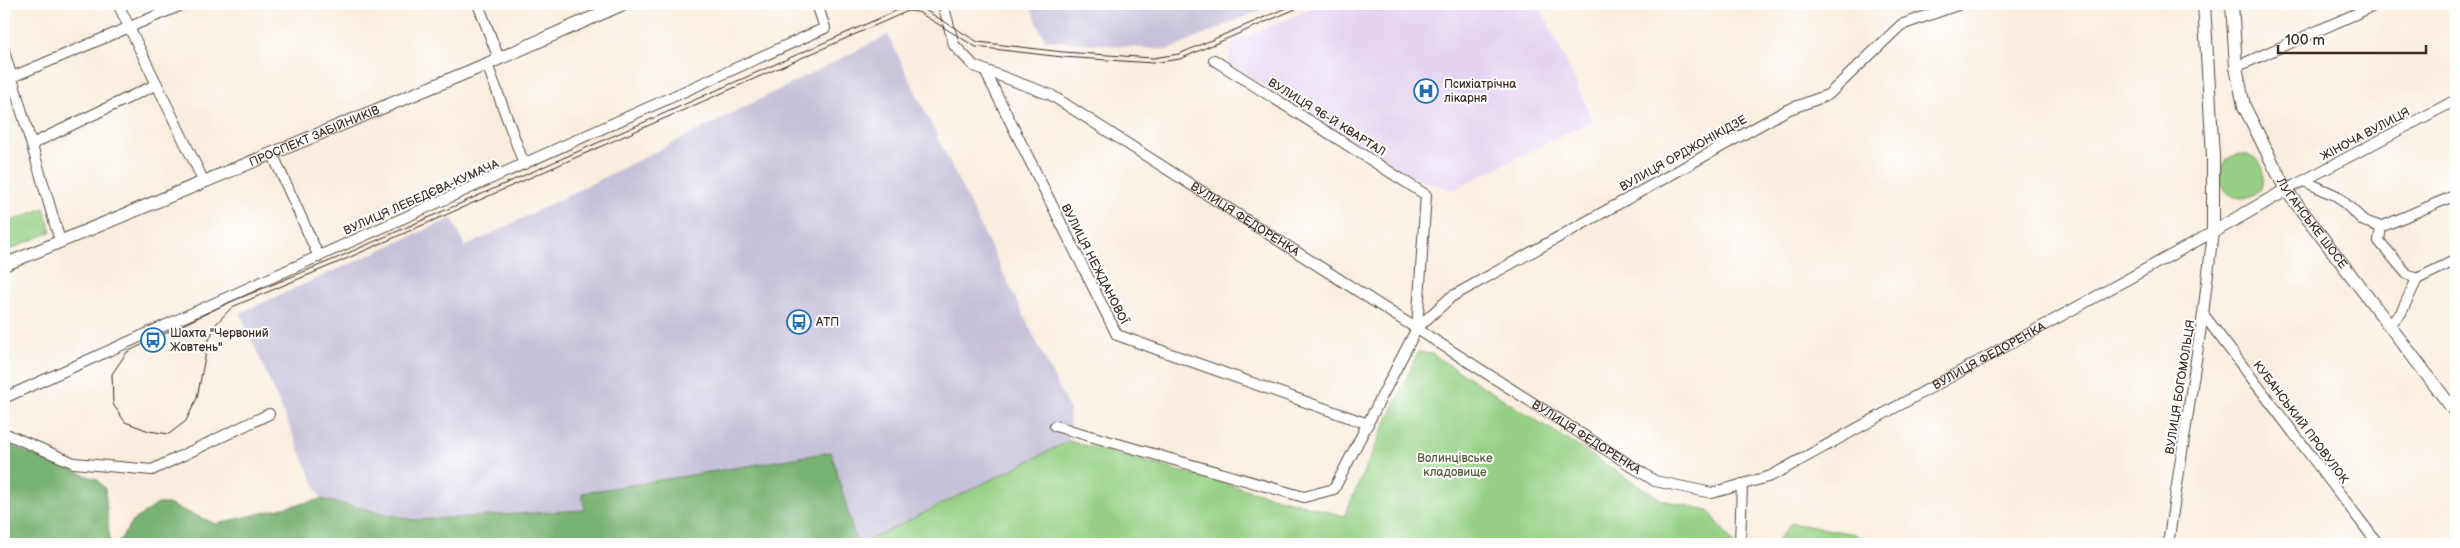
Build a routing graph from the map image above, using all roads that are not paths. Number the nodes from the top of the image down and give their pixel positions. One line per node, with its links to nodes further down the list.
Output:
1 (118, 4): 11 (street)
2 (184, 4): 11 (street)
3 (478, 4): 14 (street)
4 (623, 4): 14 (main road, ПРОСПЕКТ ЗАБІЙНИКІВ)
5 (817, 4): 22 (street, ВУЛИЦЯ ЛЕБЕДЄВА-КУМАЧА)
6 (943, 4): 16 (street, ВУЛИЦЯ ФЕДОРЕНКА)
7 (1960, 4): 36 (street, ВУЛИЦЯ ОРДЖОНІКІДЗЕ)
8 (2204, 4): 28 (main road)
9 (2232, 4): 15 (main road, ЛУГАНСЬКЕ ШОСЕ)
10 (2378, 4): 15 (street)
11 (131, 27): 17 (street); 18 (street)
12 (4, 52): 17 (street)
13 (1214, 60): 36 (street, ВУЛИЦЯ 96-Й КВАРТАЛ)
14 (493, 61): 21 (main road, ПРОСПЕКТ ЗАБІЙНИКІВ); 22 (street)
15 (2236, 67): 25 (main road, ЛУГАНСЬКЕ ШОСЕ)
16 (986, 73): 36 (street, ВУЛИЦЯ ФЕДОРЕНКА); 40 (street, ВУЛИЦЯ НЕЖДАНОВОЇ)
17 (12, 77): 20 (street)
18 (157, 84): 20 (street); 23 (street)
19 (2456, 100): 24 (street, ЖІНОЧА ВУЛИЦЯ)
20 (32, 144): 29 (street)
21 (272, 153): 23 (main road, ПРОСПЕКТ ЗАБІЙНИКІВ); 30 (street)
22 (524, 164): 30 (street, ВУЛИЦЯ ЛЕБЕДЄВА-КУМАЧА)
23 (203, 180): 29 (main road, ПРОСПЕКТ ЗАБІЙНИКІВ)
24 (2304, 181): 25 (street, ЖІНОЧА ВУЛИЦЯ); 27 (street)
25 (2286, 190): 28 (main road, ВУЛИЦЯ ФЕДОРЕНКА); 35 (main road, ЛУГАНСЬКЕ ШОСЕ)
26 (2456, 195): 27 (street)
27 (2381, 227): 33 (street)
28 (2213, 232): 34 (street, ВУЛИЦЯ БОГОМОЛЬЦЯ); 43 (street, ВУЛИЦЯ ФЕДОРЕНКА)
29 (60, 241): 32 (main road, ПРОСПЕКТ ЗАБІЙНИКІВ)
30 (319, 257): 37 (street, ВУЛИЦЯ ЛЕБЕДЄВА-КУМАЧА)
31 (2456, 260): 33 (street)
32 (4, 265)
33 (2417, 279): 35 (street)
34 (2204, 314): 45 (street, ВУЛИЦЯ БОГОМОЛЬЦЯ); 46 (street, КУБАНСЬКИЙ ПРОВУЛОК)
35 (2389, 325): 38 (main road, ЛУГАНСЬКЕ ШОСЕ)
36 (1417, 328): 40 (street); 43 (street, ВУЛИЦЯ ФЕДОРЕНКА)
37 (4, 398)
38 (2456, 413)
39 (269, 414): 42 (street)
40 (1368, 424): 41 (street)
41 (1055, 426)
42 (4, 433)
43 (1742, 484): 44 (street)
44 (1740, 544)
45 (2168, 544)
46 (2378, 544)

